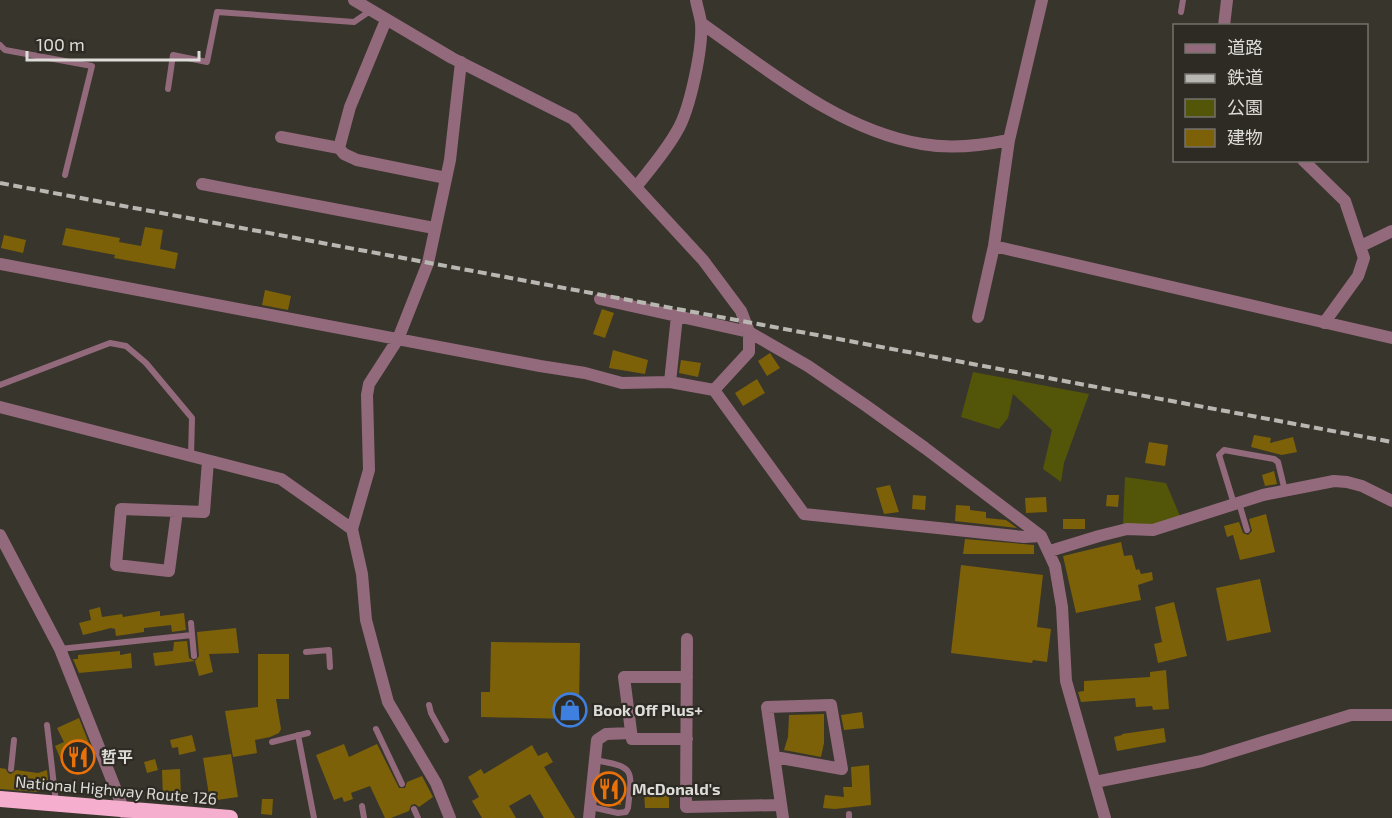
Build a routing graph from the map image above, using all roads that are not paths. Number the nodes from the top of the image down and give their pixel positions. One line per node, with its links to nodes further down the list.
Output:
1 (354, 0): 6 (street)
2 (696, 0): 9 (street)
3 (1042, 0): 15 (street)
4 (1183, 0): 7 (lane)
5 (1227, 0): 10 (street)
6 (370, 11): 8 (street); 13 (lane)
7 (1181, 12)
8 (386, 20): 12 (street); 16 (street)
9 (701, 24): 15 (street); 21 (street)
10 (1224, 24)
11 (0, 45): 18 (lane)
12 (461, 63): 19 (street); 21 (street)
13 (168, 89)
14 (281, 137): 16 (street)
15 (1009, 140): 24 (street)
16 (339, 148): 19 (street)
17 (1305, 162): 25 (street)
18 (65, 175)
19 (446, 178): 22 (street)
20 (202, 184): 22 (street)
21 (636, 187): 31 (street)
22 (434, 228): 33 (street)
23 (1392, 231): 25 (street)
24 (994, 246): 29 (street); 30 (street)
25 (1361, 246): 30 (street)
26 (0, 264): 33 (street)
27 (600, 299): 28 (street)
28 (676, 316): 31 (street); 34 (street)
29 (978, 317)
30 (1324, 324): 32 (street)
31 (749, 332): 36 (street); 47 (street)
32 (1392, 338)
33 (398, 339): 34 (street); 44 (street)
34 (670, 382): 36 (street)
35 (0, 385): 38 (lane)
36 (714, 390): 47 (street)
37 (0, 407): 38 (street)
38 (191, 456): 39 (street)
39 (208, 461): 43 (street); 44 (street)
40 (1285, 490): 41 (street); 42 (street); 42 (lane)
41 (1392, 501)
42 (1236, 504): 45 (lane); 48 (street)
43 (177, 511): 43 (street)
44 (352, 529): 84 (street)
45 (1247, 530)
46 (0, 535): 52 (street)
47 (1041, 536): 48 (street)
48 (1050, 551): 71 (street)
49 (190, 623): 50 (lane)
50 (192, 635): 52 (lane); 54 (lane)
51 (687, 639): 56 (street)
52 (60, 649): 78 (street)
53 (306, 652): 55 (lane)
54 (194, 656)
55 (330, 667)
56 (687, 677): 62 (street); 64 (street)
57 (429, 705): 66 (lane)
58 (1392, 715): 71 (street)
59 (47, 725): 74 (lane)
60 (376, 729): 72 (lane)
61 (308, 733): 63 (lane)
62 (631, 733): 64 (street); 69 (street)
63 (298, 735): 67 (lane); 81 (lane)
64 (687, 739): 77 (street)
65 (14, 740): 70 (lane)
66 (446, 740)
67 (272, 742)
68 (775, 757): 68 (street); 77 (street)
69 (594, 760): 79 (street); 79 (lane)
70 (10, 769)
71 (1095, 782): 85 (street)
72 (402, 783)
73 (5, 796): 74 (highway, National Highway Route 126)
74 (56, 803): 78 (highway, National Highway Route 126)
75 (362, 806): 82 (lane)
76 (414, 809): 83 (lane)
77 (782, 812)
78 (124, 813): 80 (highway, National Highway Route 126)
79 (590, 813)
80 (230, 818)
81 (314, 818)
82 (364, 818)
83 (418, 818)
84 (450, 818)
85 (1104, 818)

